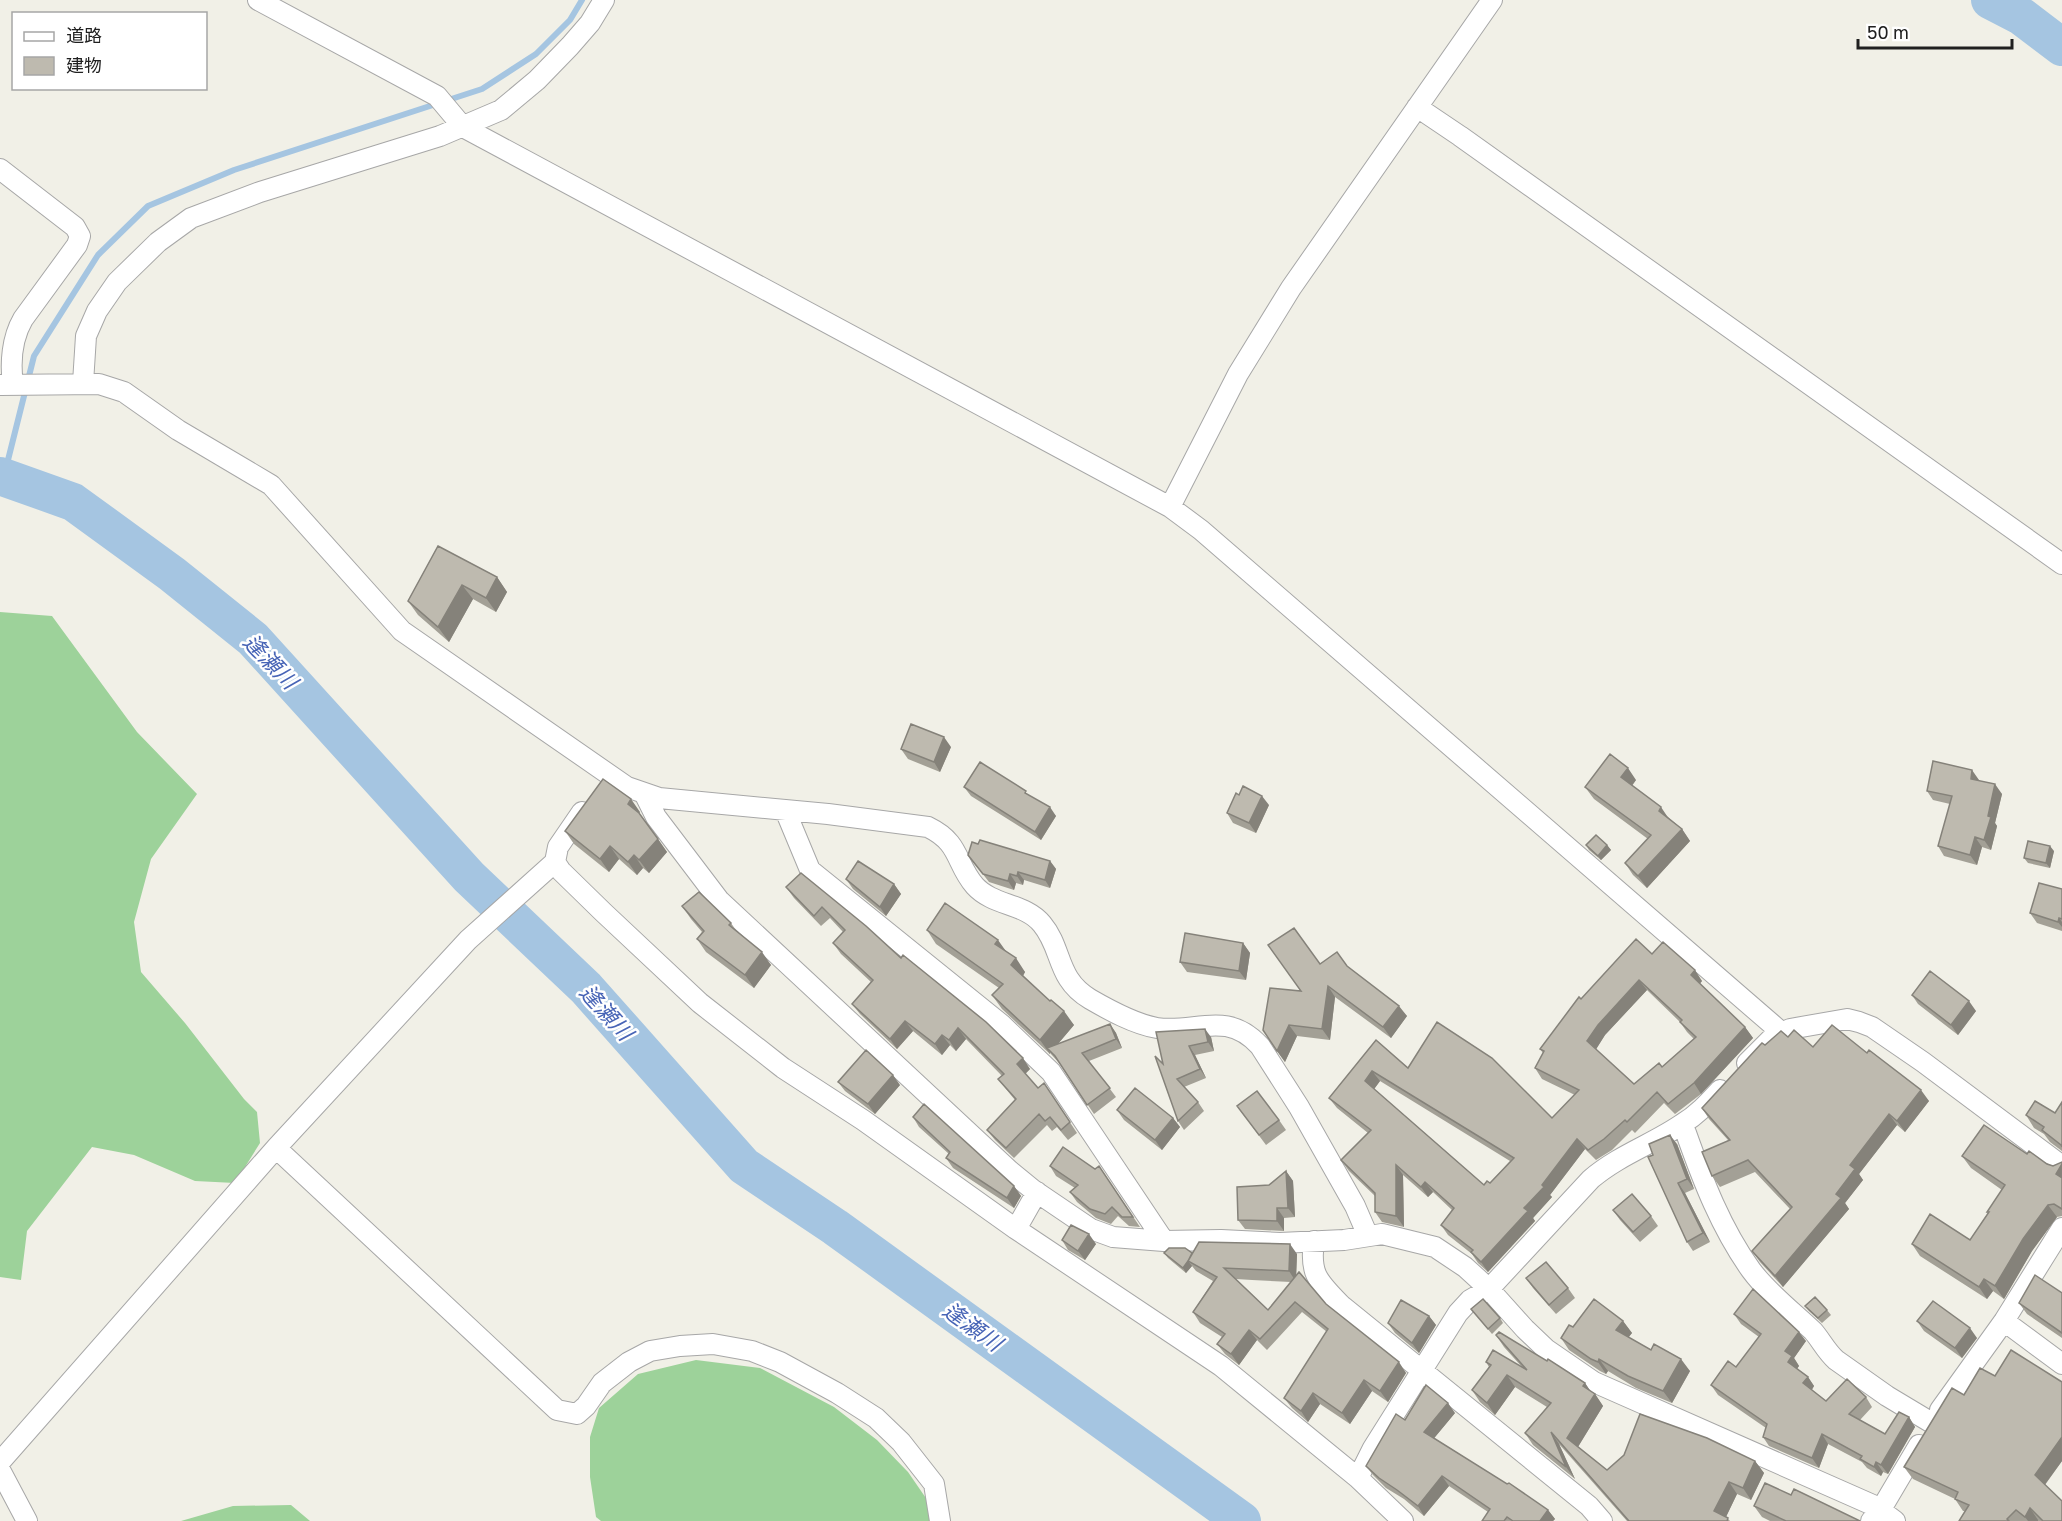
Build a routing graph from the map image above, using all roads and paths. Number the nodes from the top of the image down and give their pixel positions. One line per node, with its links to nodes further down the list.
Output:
1 (258, 0): 5 (street)
2 (604, 0): 5 (street)
3 (1492, 0): 4 (street)
4 (1417, 107): 9 (street); 10 (street)
5 (457, 121): 7 (street); 9 (street)
6 (0, 169): 8 (street)
7 (83, 383): 8 (street); 11 (street)
8 (11, 385)
9 (1170, 507): 15 (street)
10 (2062, 564)
11 (602, 786): 12 (street); 14 (street)
12 (645, 795): 13 (street); 19 (street)
13 (784, 810): 22 (street); 23 (street)
14 (549, 868): 17 (street); 21 (street)
15 (1781, 1032): 16 (street); 18 (street)
16 (1681, 1125): 25 (street); 29 (street)
17 (276, 1148): 30 (street); 35 (street)
18 (2062, 1166)
19 (1037, 1192): 21 (street); 23 (street)
20 (2062, 1228): 26 (street)
21 (1016, 1229): 32 (street)
22 (1368, 1236): 24 (street); 25 (street)
23 (1164, 1241): 24 (street)
24 (1314, 1241): 28 (street)
25 (1489, 1288): 28 (street); 33 (street)
26 (2004, 1322): 27 (street); 29 (street)
27 (2062, 1364)
28 (1423, 1369): 32 (street); 37 (street)
29 (1932, 1423): 33 (street)
30 (0, 1462)
31 (0, 1470): 34 (street)
32 (1358, 1478): 36 (street)
33 (1882, 1518)
34 (27, 1521)
35 (940, 1521)
36 (1403, 1521)
37 (1602, 1521)

